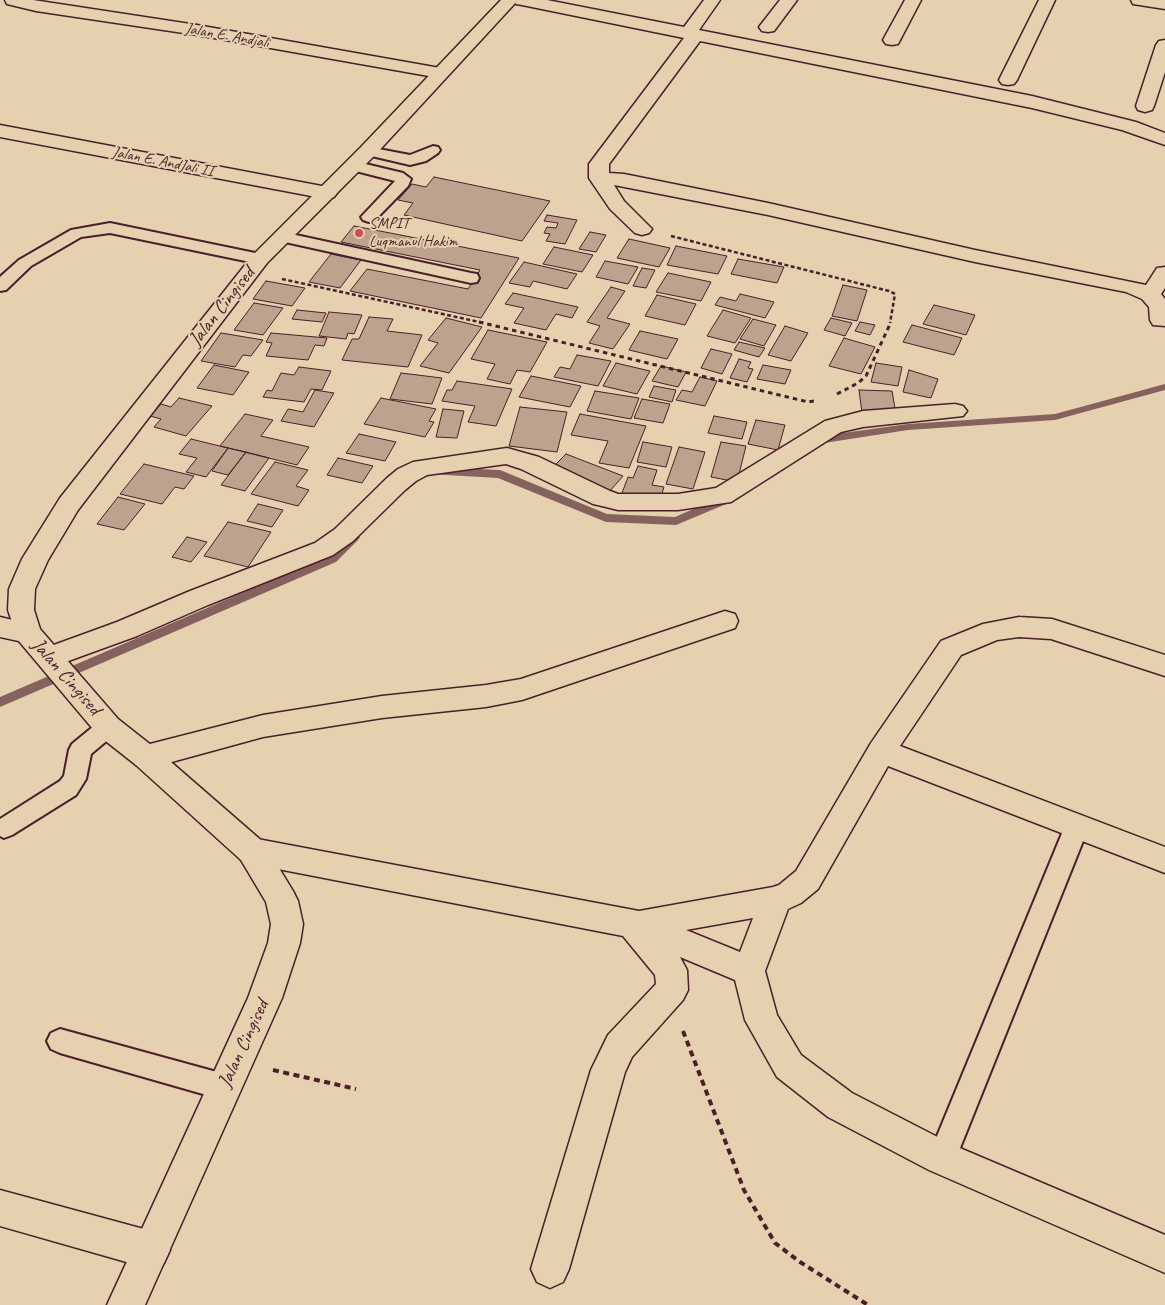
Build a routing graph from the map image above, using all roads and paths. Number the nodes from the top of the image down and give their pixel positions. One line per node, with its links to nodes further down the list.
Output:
1 (13, 0): 14 (street, Jalan E. Andjali)
2 (510, 0): 14 (street, Jalan Cingised)
3 (522, 0): 11 (street)
4 (712, 0): 11 (street)
5 (789, 0): 10 (street)
6 (913, 0): 12 (street)
7 (1047, 0): 15 (street)
8 (1139, 0): 9 (street)
9 (1165, 4)
10 (768, 27)
11 (692, 35): 18 (street); 21 (street)
12 (892, 40)
13 (1165, 45): 16 (street)
14 (440, 73): 20 (street, Jalan Cingised)
15 (1008, 80)
16 (1145, 106)
17 (0, 131): 22 (street, Jalan E. AndJali II)
18 (1165, 139)
19 (433, 150): 20 (lane)
20 (360, 158): 22 (street, Jalan Cingised); 23 (lane)
21 (599, 178): 24 (street); 30 (street)
22 (326, 193): 25 (street, Jalan Cingised)
23 (369, 217)
24 (642, 229): 32 (path)
25 (282, 236): 26 (street, Jalan Cingised); 28 (lane)
26 (255, 266): 29 (lane); 33 (path); 37 (street, Jalan Cingised)
27 (1165, 273): 30 (street)
28 (471, 278)
29 (0, 286)
30 (1150, 294): 31 (street)
31 (1161, 320)
32 (830, 398)
33 (815, 400)
34 (955, 412): 38 (street)
35 (724, 620): 42 (street)
36 (0, 626): 37 (street)
37 (28, 633): 38 (street, Jalan Cingised)
38 (58, 666): 40 (street, Jalan Cingised)
39 (1165, 666): 41 (street)
40 (108, 727): 42 (street, Jalan Cingised); 44 (lane)
41 (881, 751): 43 (street); 47 (street)
42 (146, 756): 45 (street, Jalan Cingised)
43 (1078, 826): 46 (street); 54 (lane)
44 (4, 828)
45 (252, 852): 48 (street); 52 (street, Jalan Cingised)
46 (1165, 860)
47 (775, 900): 48 (street); 49 (street)
48 (635, 924): 49 (street); 50 (street)
49 (748, 971): 54 (street)
50 (670, 990): 58 (street); 60 (path)
51 (60, 1041): 52 (lane)
52 (230, 1074): 53 (path); 56 (street, Jalan Cingised)
53 (356, 1089)
54 (942, 1158): 57 (street)
55 (0, 1208): 56 (street)
56 (151, 1250): 59 (street, Jalan Cingised)
57 (1165, 1254)
58 (550, 1269)
59 (126, 1305)
60 (868, 1305)

